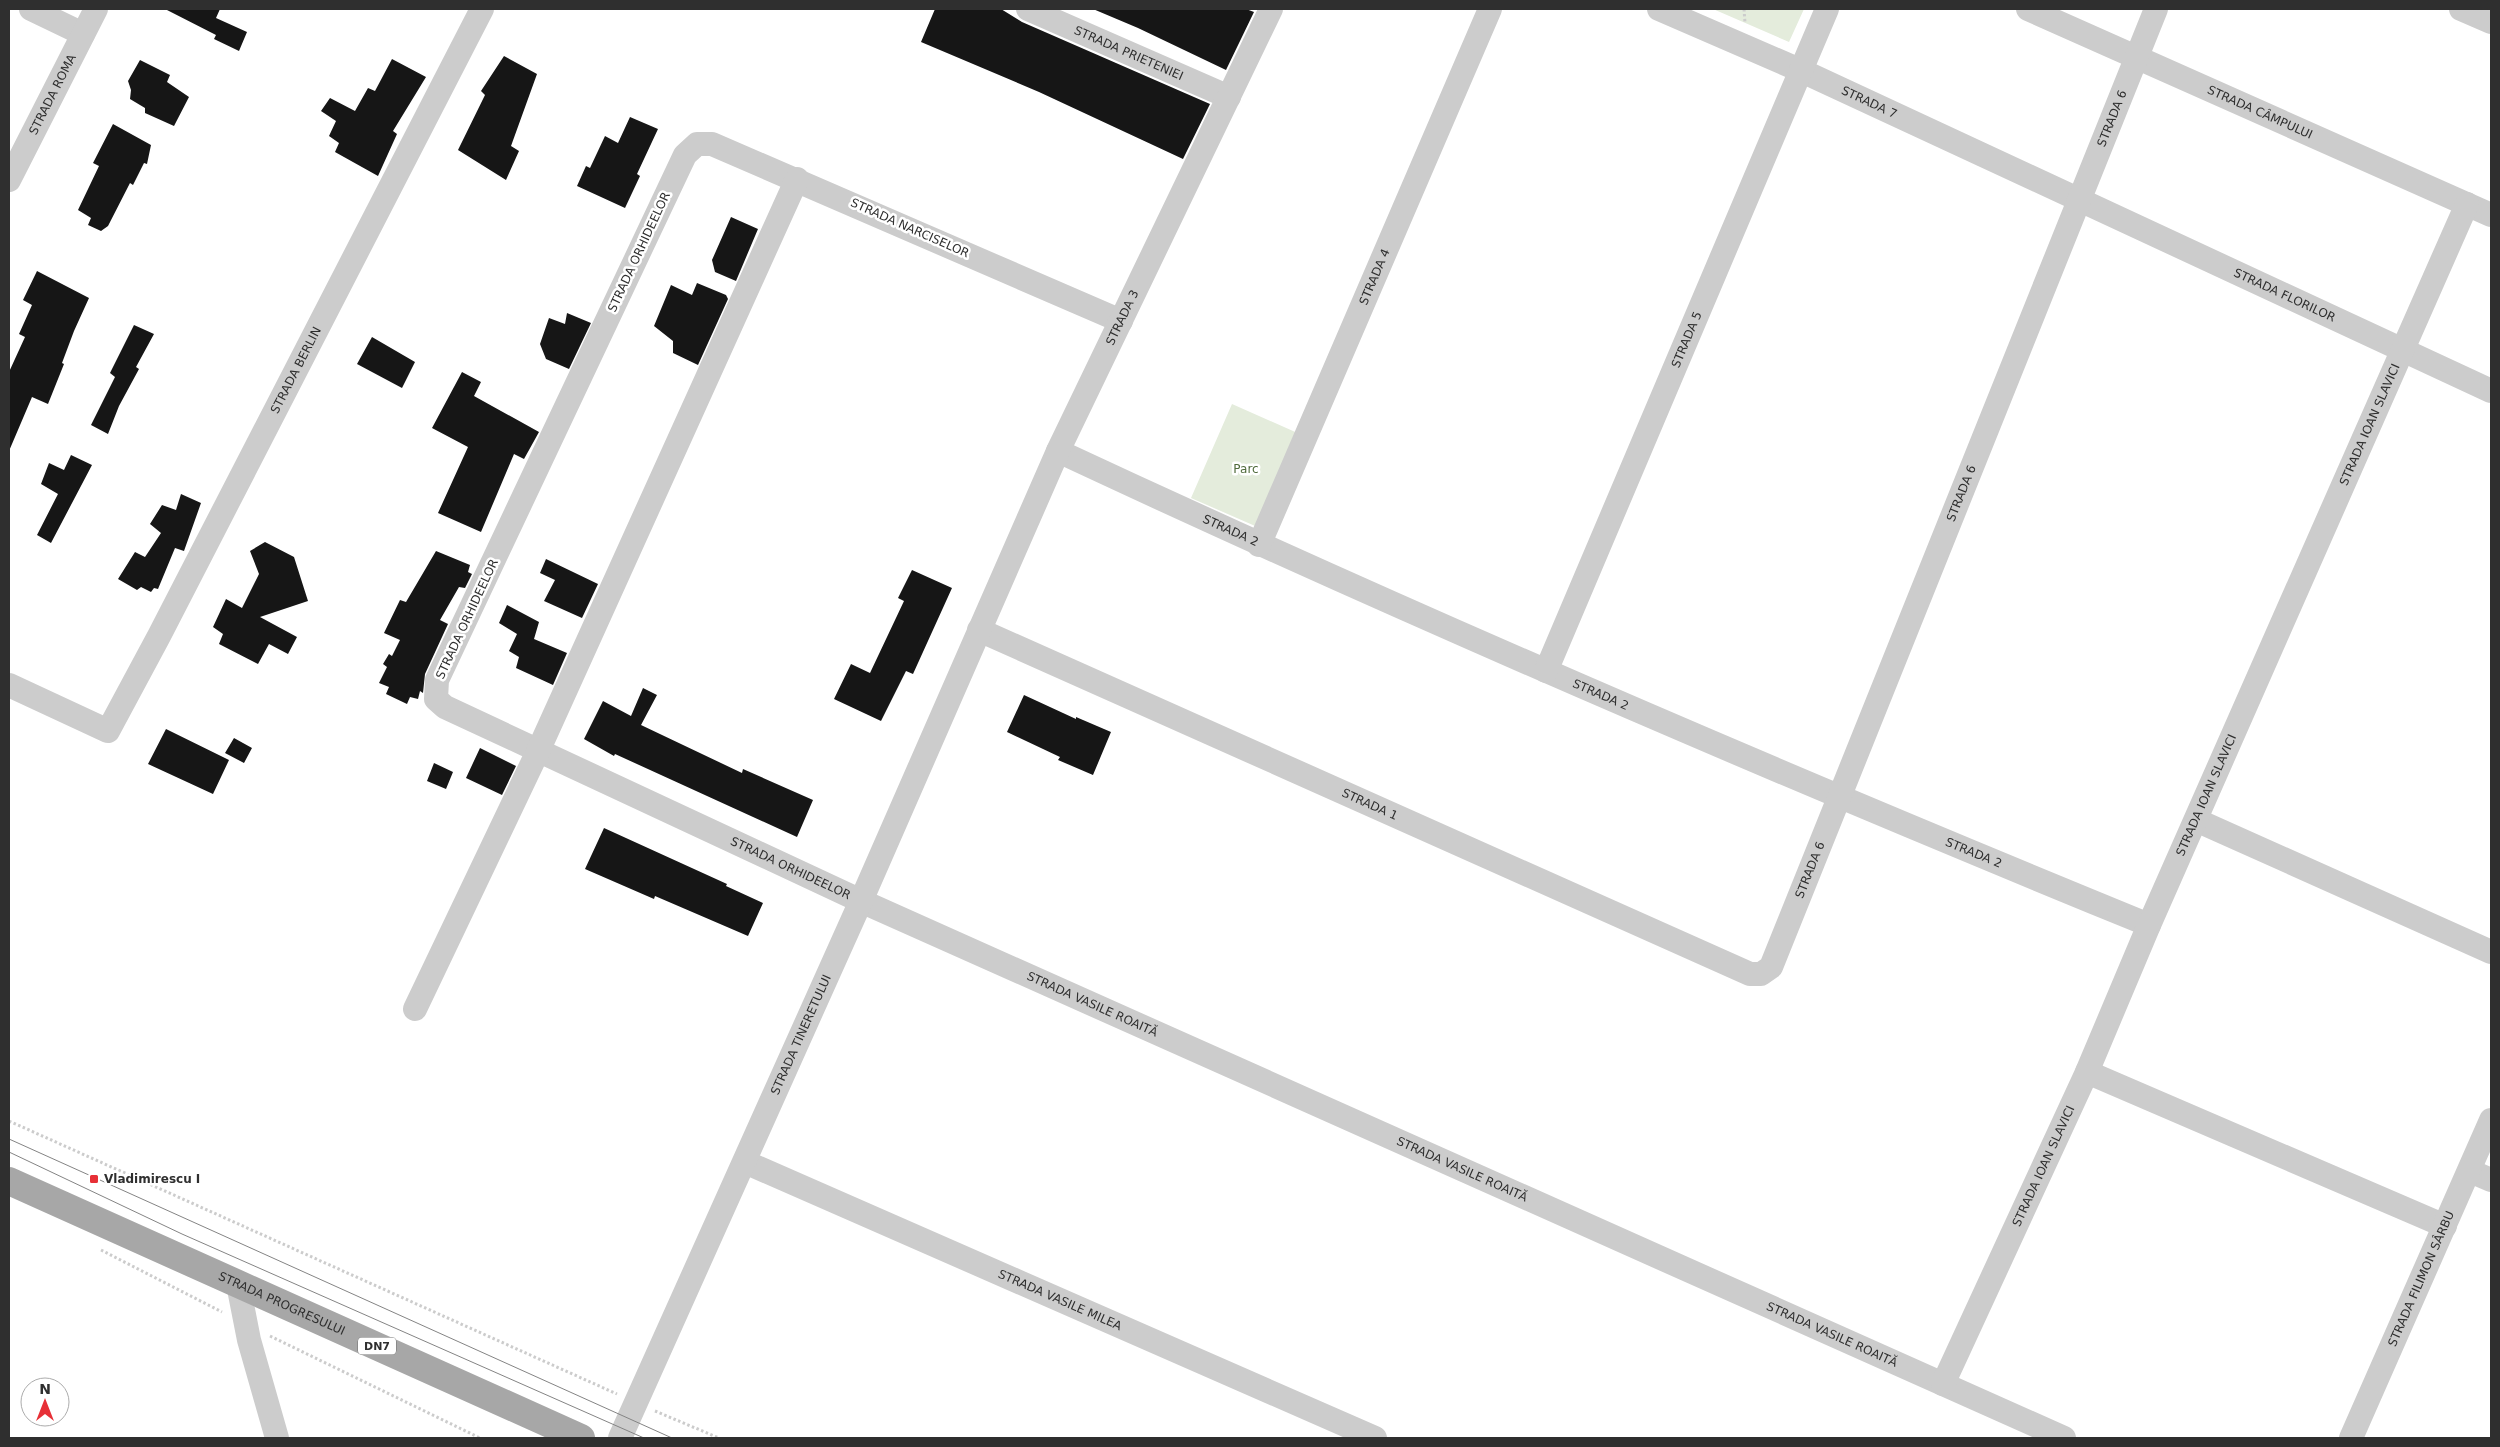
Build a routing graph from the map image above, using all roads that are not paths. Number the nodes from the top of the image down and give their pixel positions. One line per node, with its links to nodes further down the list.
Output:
1 (31, 9): 13 (street)
2 (96, 9): 13 (street, STRADA ROMA)
3 (482, 9): 30 (street, STRADA BERLIN)
4 (1028, 9): 16 (street, STRADA PRIETENIEI)
5 (1271, 9): 16 (street, STRADA 3)
6 (1490, 9): 27 (street, STRADA 4)
7 (1659, 9): 15 (street, STRADA 7)
8 (1827, 9): 15 (street, STRADA 5)
9 (2028, 9): 14 (street, STRADA CÂMPULUI)
10 (2156, 9): 14 (street, STRADA 6)
11 (2461, 9): 12 (street)
12 (2491, 22)
13 (83, 34): 19 (street, STRADA ROMA)
14 (2136, 56): 20 (street, STRADA 6); 21 (street, STRADA CÂMPULUI)
15 (1802, 71): 20 (street, STRADA 7); 29 (street, STRADA 5)
16 (1228, 97): 23 (street, STRADA 3)
17 (696, 144): 18 (street, STRADA NARCISELOR); 31 (street, STRADA ORHIDEELOR)
18 (797, 179): 23 (street, STRADA NARCISELOR); 31 (street)
19 (9, 180)
20 (2078, 200): 24 (street, STRADA FLORILOR); 32 (street, STRADA 6)
21 (2467, 204): 22 (street, STRADA CÂMPULUI); 24 (street, STRADA IOAN SLAVICI)
22 (2491, 215)
23 (1121, 321): 26 (street, STRADA 3)
24 (2401, 350): 25 (street, STRADA FLORILOR); 33 (street, STRADA IOAN SLAVICI)
25 (2491, 391)
26 (1058, 451): 27 (street, STRADA 2); 28 (street, STRADA 3)
27 (1259, 544): 29 (street, STRADA 2)
28 (979, 630): 34 (street, STRADA TINERETULUI); 37 (street, STRADA 1)
29 (1546, 671): 32 (street, STRADA 2)
30 (9, 685)
31 (539, 749): 34 (street, STRADA ORHIDEELOR); 38 (street)
32 (1839, 797): 35 (street, STRADA 2); 37 (street, STRADA 6)
33 (2196, 820): 35 (street, STRADA IOAN SLAVICI); 36 (street)
34 (861, 901): 41 (street, STRADA TINERETULUI); 47 (street, STRADA VASILE ROAITĂ)
35 (2149, 925): 39 (street, STRADA IOAN SLAVICI)
36 (2491, 952)
37 (1761, 974)
38 (415, 1010)
39 (2087, 1072): 45 (street); 47 (street, STRADA IOAN SLAVICI)
40 (2491, 1120): 42 (street, STRADA FILIMON SÂRBU)
41 (745, 1162): 51 (street, STRADA TINERETULUI); 52 (street, STRADA VASILE MILEA)
42 (2470, 1171): 43 (street); 45 (street, STRADA FILIMON SÂRBU)
43 (2491, 1180)
44 (9, 1181): 46 (main road, STRADA PROGRESULUI / DN7)
45 (2444, 1226): 53 (street, STRADA FILIMON SÂRBU)
46 (238, 1284): 49 (street); 50 (main road, STRADA PROGRESULUI / DN7)
47 (1943, 1384): 48 (street, STRADA VASILE ROAITĂ)
48 (2059, 1437)
49 (277, 1438)
50 (581, 1438)
51 (620, 1438)
52 (1375, 1438)
53 (2351, 1438)

